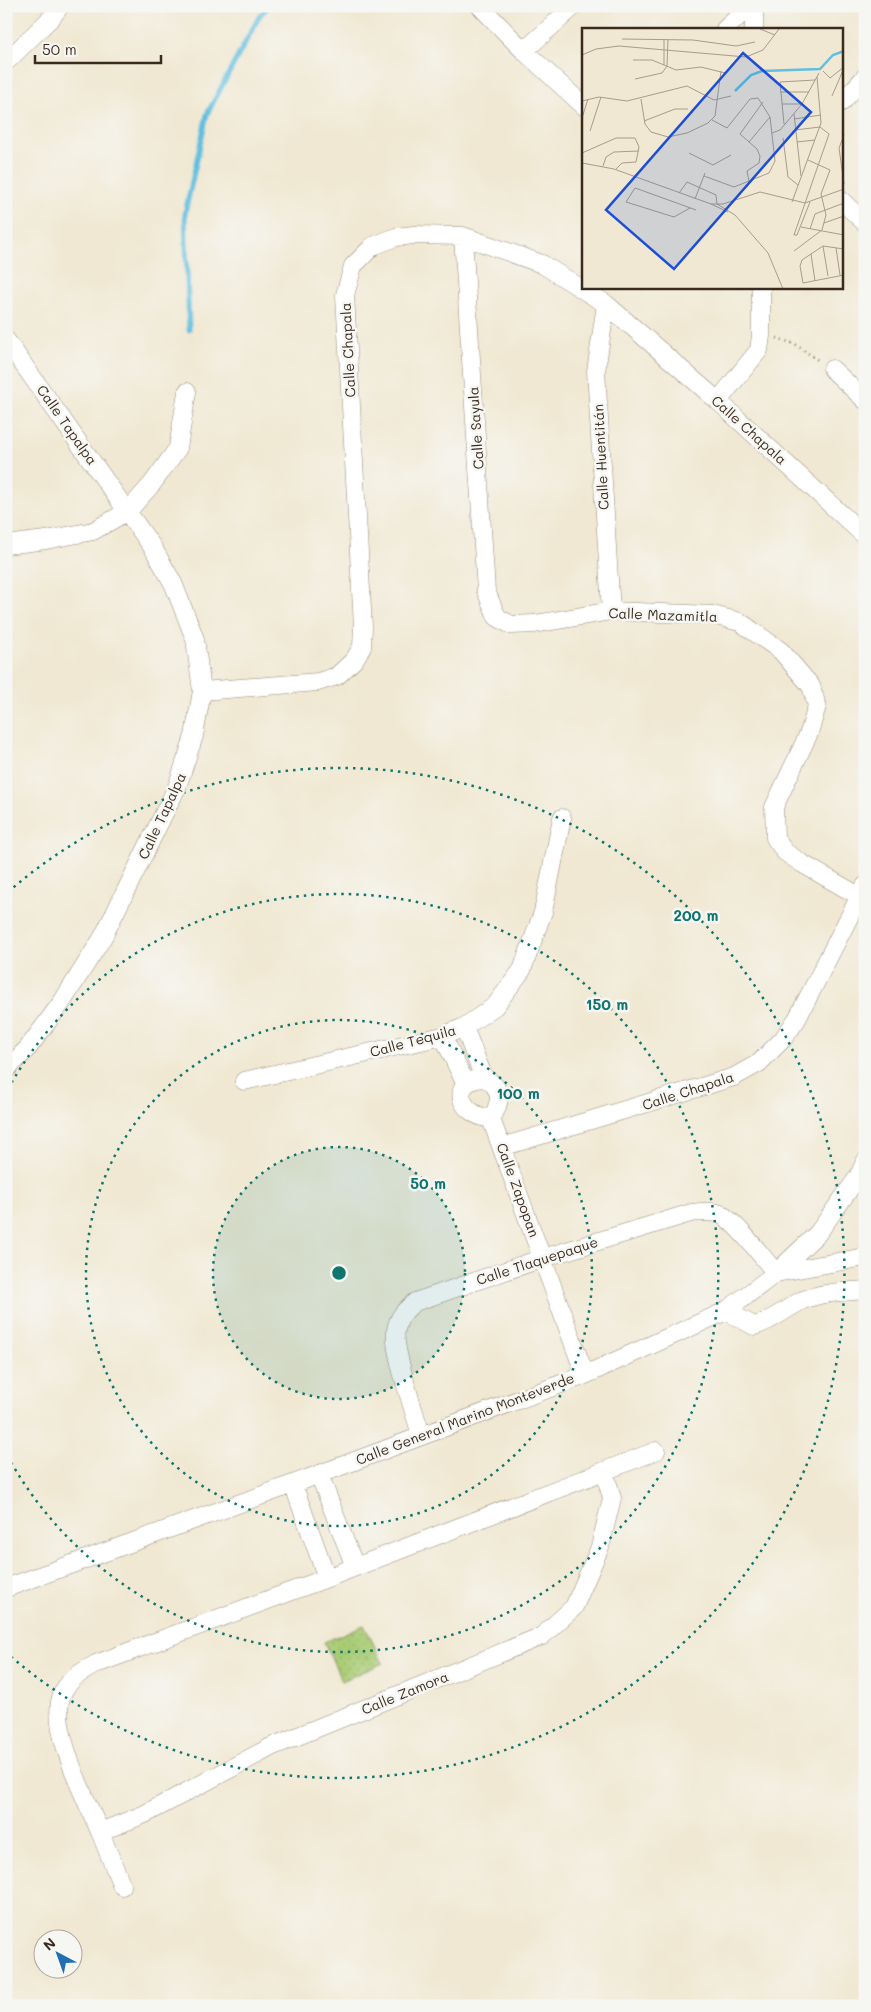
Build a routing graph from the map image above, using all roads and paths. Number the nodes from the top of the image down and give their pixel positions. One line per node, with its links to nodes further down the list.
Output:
1 (60, 6): 9 (street)
2 (480, 6): 8 (street)
3 (574, 6): 8 (street)
4 (750, 6): 6 (street)
5 (754, 6): 7 (street)
6 (726, 28)
7 (754, 28)
8 (524, 51): 12 (street)
9 (6, 62)
10 (865, 77): 11 (street)
11 (844, 100)
12 (582, 104)
13 (844, 203): 14 (street)
14 (865, 223)
15 (463, 236): 17 (street, Calle Chapala); 28 (street, Calle Sayula); 29 (street, Calle Chapala)
16 (761, 289): 18 (street)
17 (606, 304): 23 (street, Calle Chapala); 27 (street, Calle Huentitán)
18 (761, 336): 20 (path); 23 (street)
19 (6, 340): 24 (street, Calle Tapalpa)
20 (832, 369): 22 (street)
21 (187, 392): 24 (street)
22 (865, 400)
23 (718, 401): 25 (street, Calle Chapala)
24 (128, 511): 26 (street); 29 (street, Calle Tapalpa)
25 (865, 536)
26 (6, 545)
27 (611, 612): 28 (street, Calle Mazamitla); 31 (street, Calle Mazamitla)
28 (497, 617)
29 (202, 690): 34 (street, Calle Tapalpa)
30 (562, 818): 32 (street, Calle Tequila)
31 (862, 891): 39 (street, Calle Chapala)
32 (464, 1027): 33 (street, Calle Tequila); 35 (street)
33 (442, 1036): 36 (street, Calle Tequila); 37 (street)
34 (6, 1070)
35 (484, 1078): 37 (street); 38 (street)
36 (244, 1081)
37 (466, 1085): 38 (street)
38 (491, 1119): 39 (street, Calle Zapopan)
39 (502, 1147): 42 (street, Calle Zapopan)
40 (865, 1162): 43 (street, Calle General Marino Monteverde)
41 (865, 1257): 43 (street)
42 (543, 1258): 43 (street, Calle Tlaquepaque); 46 (street, Calle Zapopan); 47 (street, Calle Tlaquepaque)
43 (776, 1273): 45 (street, Calle General Marino Monteverde)
44 (865, 1290): 45 (street)
45 (726, 1311): 46 (street, Calle General Marino Monteverde)
46 (585, 1374): 47 (street, Calle General Marino Monteverde)
47 (421, 1435): 50 (street, Calle General Marino Monteverde)
48 (656, 1451): 49 (street)
49 (604, 1471): 52 (street); 55 (street, Calle Zamora)
50 (319, 1474): 51 (street, Calle General Marino Monteverde); 52 (street)
51 (293, 1484): 53 (street); 54 (street, Calle General Marino Monteverde)
52 (355, 1567): 53 (street)
53 (327, 1578): 55 (street)
54 (6, 1588)
55 (100, 1832): 56 (street)
56 (122, 1886)

